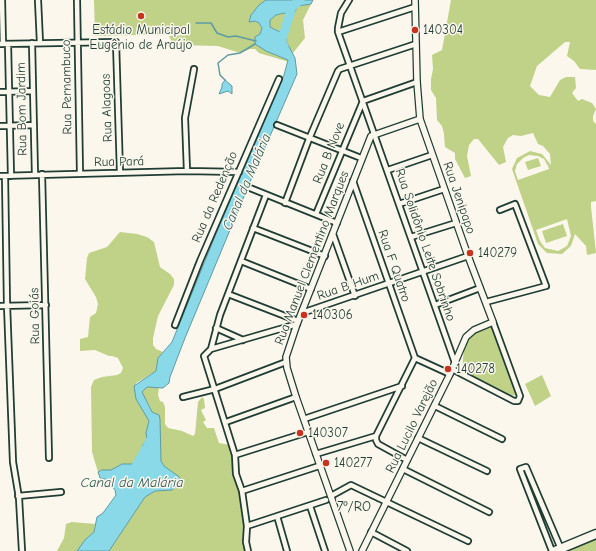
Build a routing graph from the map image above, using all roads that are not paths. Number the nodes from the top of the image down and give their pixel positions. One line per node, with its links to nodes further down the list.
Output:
1 (2, 0): 11 (street)
2 (38, 0): 9 (street)
3 (77, 0): 10 (street, Rua Pernambuco)
4 (350, 0): 7 (street)
5 (414, 0): 6 (street, Rua Jenipapo)
6 (414, 7): 7 (street); 12 (street, Rua Jenipapo)
7 (338, 30): 13 (street, Rua Solidônio Leite Sobrinho)
8 (32, 43): 9 (street); 11 (street); 17 (street, Rua Bom Jardim)
9 (40, 43): 10 (street)
10 (77, 43): 34 (street, Rua Pernambuco); 35 (street, Rua Alagoas)
11 (4, 44): 19 (street)
12 (416, 44): 13 (street); 16 (street, Rua Jenipapo)
13 (350, 67): 20 (street, Rua Solidônio Leite Sobrinho); 27 (street)
14 (194, 69): 32 (street)
15 (279, 79): 33 (street, Rua da Redenção)
16 (416, 82): 20 (street); 21 (street, Rua Jenipapo)
17 (33, 91): 19 (street); 22 (street, Rua Bom Jardim)
18 (0, 92): 19 (street)
19 (9, 92): 25 (street)
20 (363, 101): 26 (street, Rua Solidônio Leite Sobrinho); 28 (street, Rua B Nove)
21 (420, 119): 26 (street); 29 (street, Rua Jenipapo)
22 (34, 125): 25 (street); 37 (street, Rua Bom Jardim)
23 (277, 125): 27 (street)
24 (0, 126): 25 (street)
25 (10, 126): 38 (street)
26 (375, 133): 30 (street, Rua Manuel Clementino Marques); 31 (street, Rua Solidônio Leite Sobrinho)
27 (309, 139): 28 (street); 43 (street)
28 (342, 151): 30 (street); 46 (street, Rua B Nove)
29 (432, 155): 31 (street); 41 (street, Rua Jenipapo)
30 (361, 158): 39 (street, Rua Manuel Clementino Marques)
31 (388, 170): 44 (street, Rua Solidônio Leite Sobrinho)
32 (187, 171): 33 (street, Rua Pará); 35 (street, Rua Pará)
33 (239, 172): 69 (street, Rua da Redenção)
34 (80, 173): 35 (street, Rua Pará); 36 (street, Rua Pará)
35 (120, 173)
36 (42, 174): 37 (street, Rua Pará); 63 (street, Rua Goiás)
37 (35, 175): 38 (street, Rua Pará)
38 (5, 176): 62 (street)
39 (353, 181): 47 (street, Rua Manuel Clementino Marques); 56 (street, Rua F Quatro)
40 (250, 188): 42 (street)
41 (444, 189): 44 (street); 48 (street, Rua Jenipapo)
42 (266, 195): 43 (street); 49 (street)
43 (285, 203): 46 (street)
44 (399, 204): 51 (street, Rua Solidônio Leite Sobrinho)
45 (500, 210): 61 (street)
46 (316, 214): 47 (street)
47 (337, 223): 50 (street, Rua Manuel Clementino Marques)
48 (456, 223): 51 (street); 53 (street, Rua Jenipapo)
49 (253, 228): 52 (street); 54 (street)
50 (333, 234): 52 (street, Rua Manuel Clementino Marques); 60 (street)
51 (411, 237): 55 (street, Rua Solidônio Leite Sobrinho)
52 (325, 256): 58 (street, Rua Manuel Clementino Marques)
53 (468, 256): 55 (street, Rua B Hum); 57 (street, Rua Jenipapo)
54 (241, 261): 58 (street); 59 (street)
55 (422, 271): 56 (street, Rua B Hum); 64 (street, Rua Solidônio Leite Sobrinho)
56 (388, 284): 60 (street, Rua B Hum); 73 (street, Rua F Quatro)
57 (480, 288): 61 (street, Rua Jenipapo); 64 (street)
58 (311, 289): 66 (street, Rua Manuel Clementino Marques)
59 (228, 294): 67 (street); 70 (street)
60 (355, 296): 66 (street, Rua B Hum)
61 (486, 302): 68 (street, Rua Jenipapo)
62 (7, 305): 63 (street); 65 (street); 97 (street)
63 (46, 305): 90 (street, Rua Goiás)
64 (435, 305): 75 (street, Rua Solidônio Leite Sobrinho)
65 (0, 306)
66 (302, 313): 67 (street, Rua Manuel Clementino Marques)
67 (298, 322): 71 (street); 74 (street, Rua Manuel Clementino Marques)
68 (493, 322): 75 (street, Rua Lucilo Varejão); 76 (street, Rua Jenipapo)
69 (175, 325)
70 (216, 328): 71 (street); 72 (street)
71 (243, 340): 72 (street)
72 (211, 349): 78 (street)
73 (415, 358): 76 (street); 77 (street)
74 (286, 362): 78 (street); 80 (street, Rua Manuel Clementino Marques)
75 (455, 363): 76 (street, Rua Lucilo Varejão)
76 (451, 372): 81 (street, Rua Lucilo Varejão)
77 (402, 386): 82 (street); 85 (street)
78 (215, 389): 79 (street); 83 (street)
79 (183, 397)
80 (296, 397): 82 (street, Rua Manuel Clementino Marques); 83 (street)
81 (435, 406): 86 (street, Rua Lucilo Varejão); 87 (street)
82 (304, 419): 84 (street, Rua Manuel Clementino Marques)
83 (226, 422): 89 (street)
84 (308, 432): 88 (street, Rua Manuel Clementino Marques); 89 (street)
85 (376, 436): 88 (street); 91 (street)
86 (418, 438): 91 (street, Rua Lucilo Varejão); 94 (street)
87 (502, 439)
88 (316, 454): 92 (street, Rua Manuel Clementino Marques)
89 (235, 455): 95 (street)
90 (49, 458)
91 (407, 460): 93 (street, Rua Lucilo Varejão)
92 (319, 466): 95 (street); 98 (street, Rua Manuel Clementino Marques)
93 (403, 469): 99 (street, Rua Lucilo Varejão); 101 (street)
94 (487, 471)
95 (242, 491): 103 (street)
96 (62, 492): 97 (street)
97 (18, 496): 108 (street)
98 (328, 498): 99 (street); 100 (street); 112 (street, Rua Manuel Clementino Marques)
99 (387, 501): 104 (street, Rua Lucilo Varejão); 106 (street)
100 (310, 506): 102 (street); 111 (street)
101 (489, 512)
102 (276, 516): 103 (street); 110 (street)
103 (247, 526): 109 (street)
104 (371, 532): 113 (street, Rua Lucilo Varejão); 114 (street)
105 (596, 534): 107 (highway)
106 (468, 541)
107 (556, 550): 107 (street)
108 (22, 551)
109 (248, 551)
110 (288, 551)
111 (325, 551)
112 (350, 551)
113 (362, 551)
114 (407, 551)

